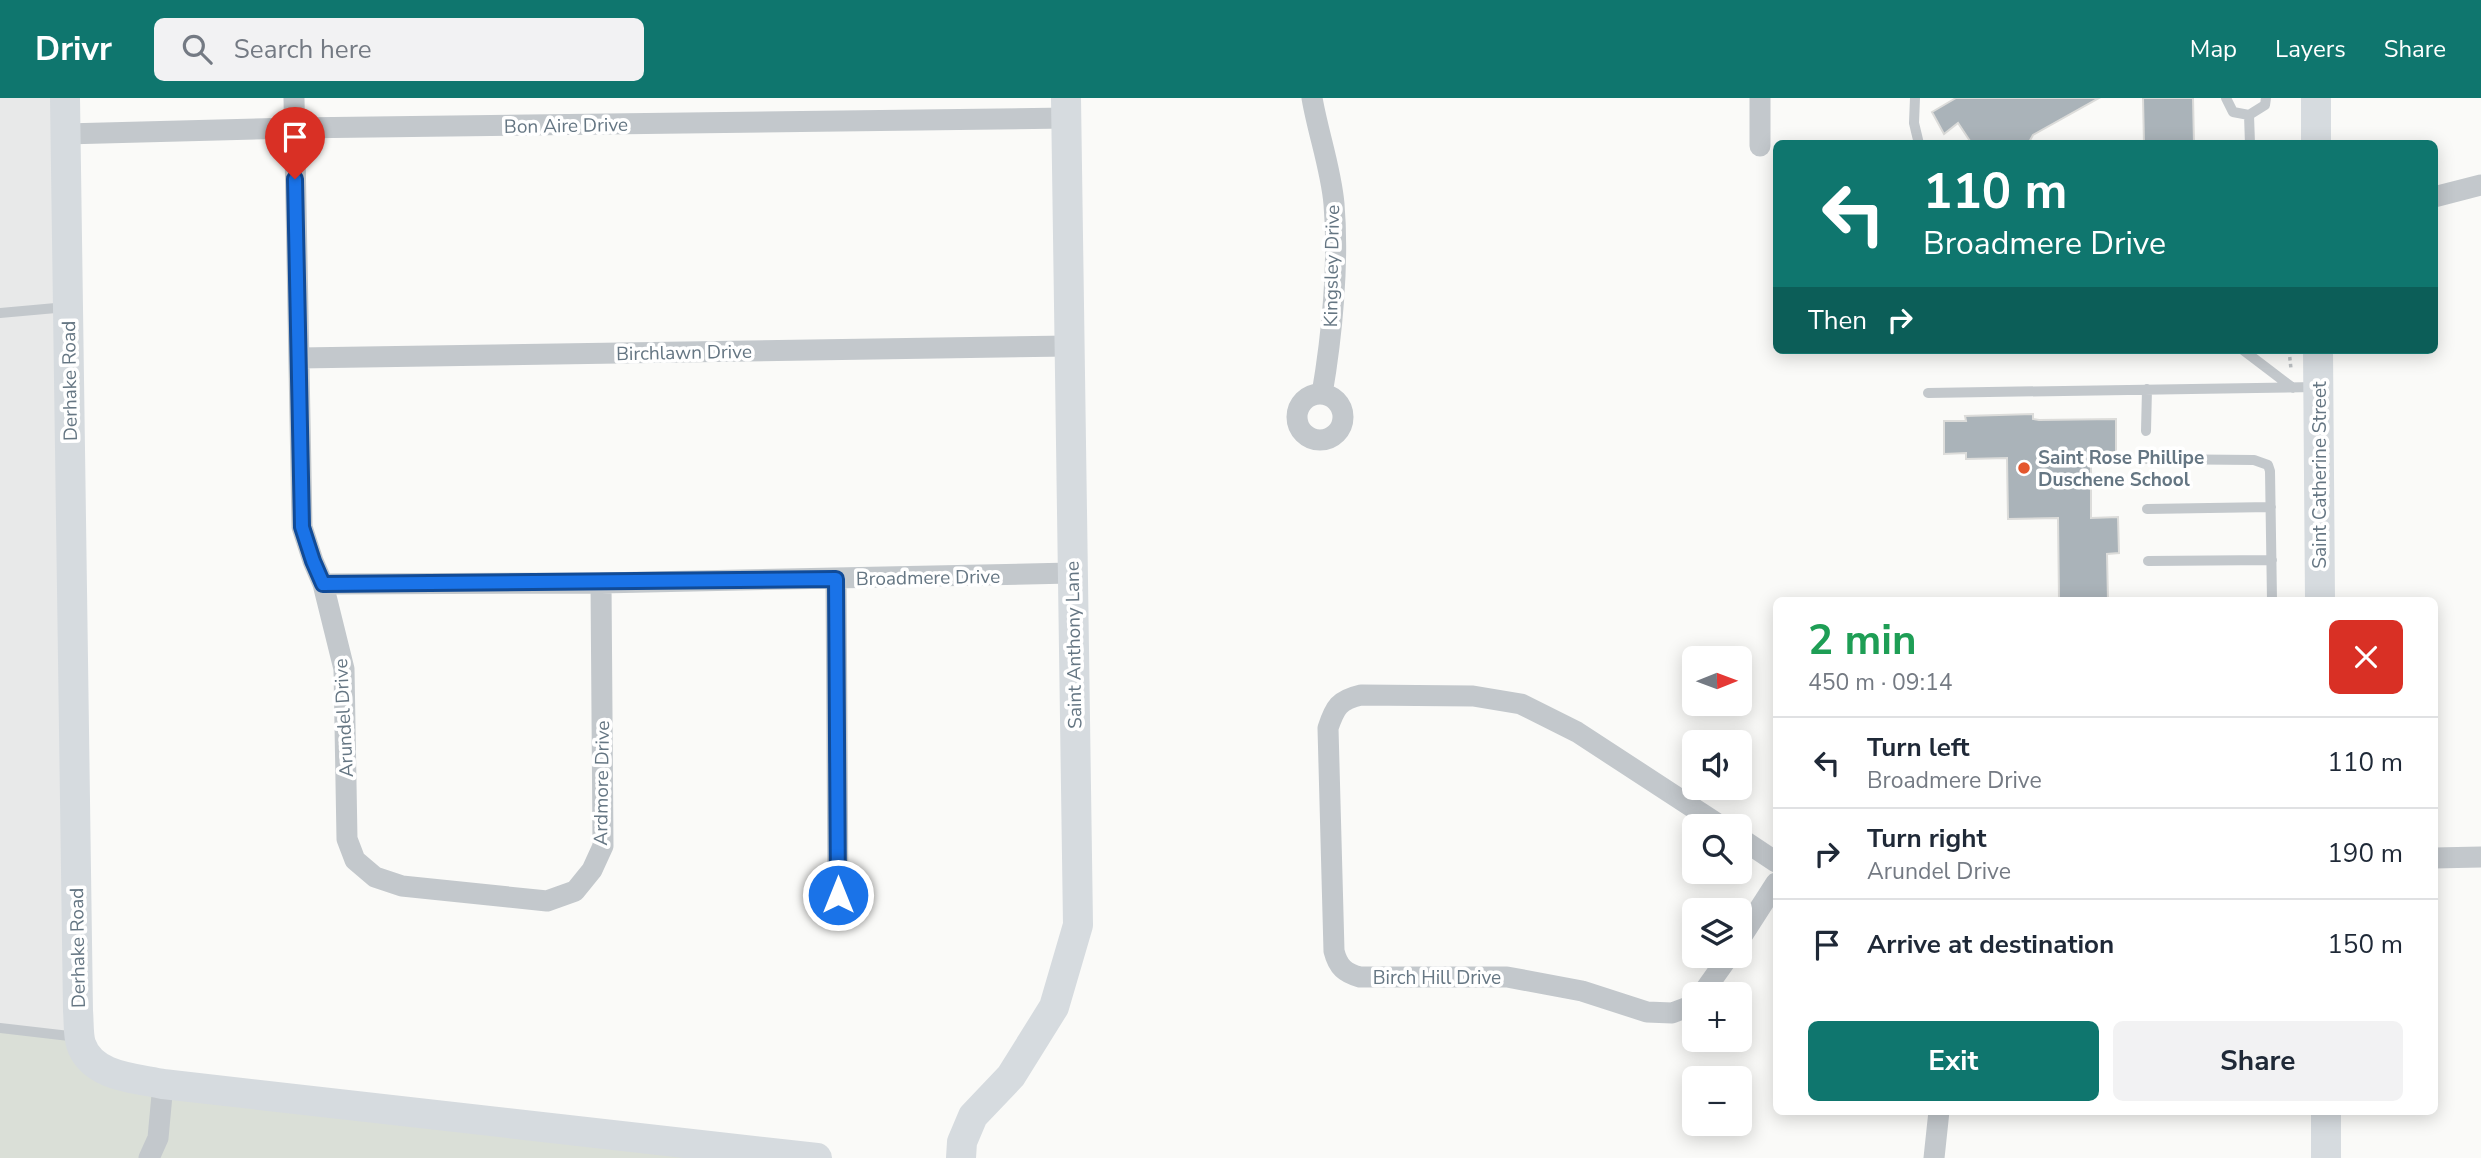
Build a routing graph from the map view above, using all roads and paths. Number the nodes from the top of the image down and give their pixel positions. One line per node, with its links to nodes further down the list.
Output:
1 (65, 98): 12 (street, Derhake Road)
2 (294, 98): 11 (street, Arundel Drive)
3 (1312, 98): 28 (street, Kingsley Drive)
4 (1760, 98): 16 (street)
5 (1914, 98): 13 (lane)
6 (2226, 98): 10 (lane)
7 (2266, 98): 10 (lane)
8 (2316, 98): 15 (street)
9 (1066, 108): 11 (street, Bon Aire Drive); 21 (street, Saint Anthony Lane)
10 (2249, 115): 14 (lane)
11 (294, 128): 12 (street, Bon Aire Drive); 24 (street, Arundel Drive)
12 (65, 134): 19 (street, Derhake Road)
13 (1918, 140)
14 (2250, 140)
15 (2316, 140)
16 (1760, 146)
17 (2481, 186): 18 (street)
18 (2438, 196)
19 (68, 307): 20 (lane); 52 (street, Derhake Road)
20 (0, 313)
21 (1069, 346): 24 (street, Birchlawn Drive); 35 (street, Saint Anthony Lane)
22 (2250, 354): 25 (lane)
23 (2317, 354): 25 (street, Saint Catherine Street)
24 (299, 358): 38 (street, Arundel Drive)
25 (2306, 388): 26 (lane); 40 (street, Saint Catherine Street)
26 (2147, 389): 27 (lane); 29 (lane)
27 (1928, 393)
28 (1322, 394)
29 (2146, 431)
30 (2147, 459): 31 (lane)
31 (2271, 507): 32 (lane); 33 (lane)
32 (2147, 509)
33 (2272, 560): 34 (lane); 39 (lane)
34 (2148, 562)
35 (1071, 573): 36 (street, Broadmere Drive); 58 (street, Saint Anthony Lane)
36 (836, 579): 37 (street, Broadmere Drive); 48 (street)
37 (601, 583): 38 (street, Broadmere Drive); 42 (street, Ardmore Drive)
38 (323, 584): 42 (street, Arundel Drive)
39 (2272, 597)
40 (2320, 597)
41 (1703, 814): 50 (street, Birch Hill Drive)
42 (347, 839)
43 (1752, 846): 46 (street)
44 (2481, 857): 45 (street)
45 (2438, 858)
46 (1773, 860)
47 (1773, 888): 49 (street)
48 (838, 895)
49 (1752, 920)
50 (1682, 1009)
51 (0, 1028): 52 (lane)
52 (81, 1037): 53 (street, Derhake Road)
53 (163, 1084): 56 (street); 57 (street, Derhake Road)
54 (1938, 1115): 59 (street)
55 (2326, 1115): 60 (street)
56 (149, 1158)
57 (817, 1158)
58 (961, 1158)
59 (1934, 1158)
60 (2326, 1158)

